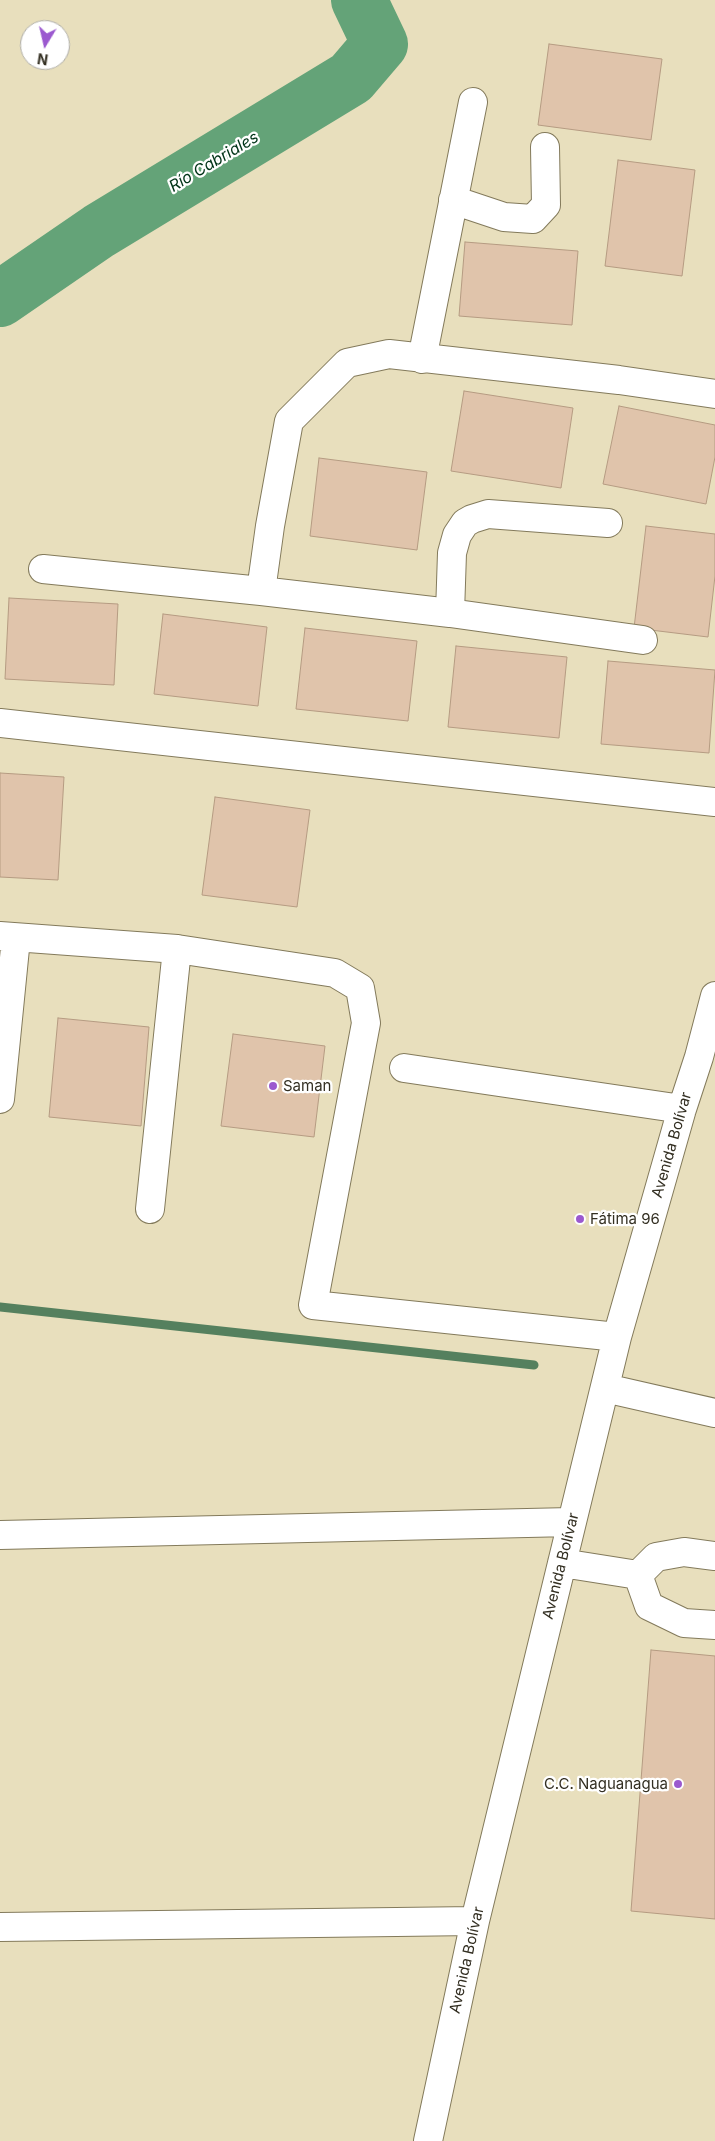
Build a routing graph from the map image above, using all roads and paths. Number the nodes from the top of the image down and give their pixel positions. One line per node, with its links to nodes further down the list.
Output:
1 (472, 102): 3 (street)
2 (545, 147): 3 (street)
3 (454, 200): 4 (street)
4 (422, 359): 5 (street); 8 (street)
5 (715, 394)
6 (608, 523): 9 (street)
7 (43, 569): 8 (street)
8 (261, 591): 9 (street)
9 (450, 613): 10 (street)
10 (643, 640)
11 (0, 723): 12 (street)
12 (715, 802)
13 (8, 937): 14 (street); 18 (street)
14 (177, 950): 20 (street); 21 (street)
15 (715, 996): 16 (street, Avenida Bolívar)
16 (707, 1059): 19 (street, Avenida Bolívar)
17 (404, 1068): 19 (street)
18 (0, 1099)
19 (682, 1109): 21 (street, Avenida Bolívar)
20 (150, 1209)
21 (617, 1337): 22 (street, Avenida Bolívar)
22 (606, 1388): 23 (street); 24 (street, Avenida Bolívar)
23 (715, 1413)
24 (571, 1522): 25 (street); 27 (street, Avenida Bolívar)
25 (0, 1536)
26 (715, 1556): 28 (street)
27 (562, 1563): 28 (street); 30 (street, Avenida Bolívar)
28 (638, 1574): 29 (street)
29 (715, 1625)
30 (476, 1921): 31 (street); 32 (street, Avenida Bolívar)
31 (0, 1927)
32 (428, 2141)

